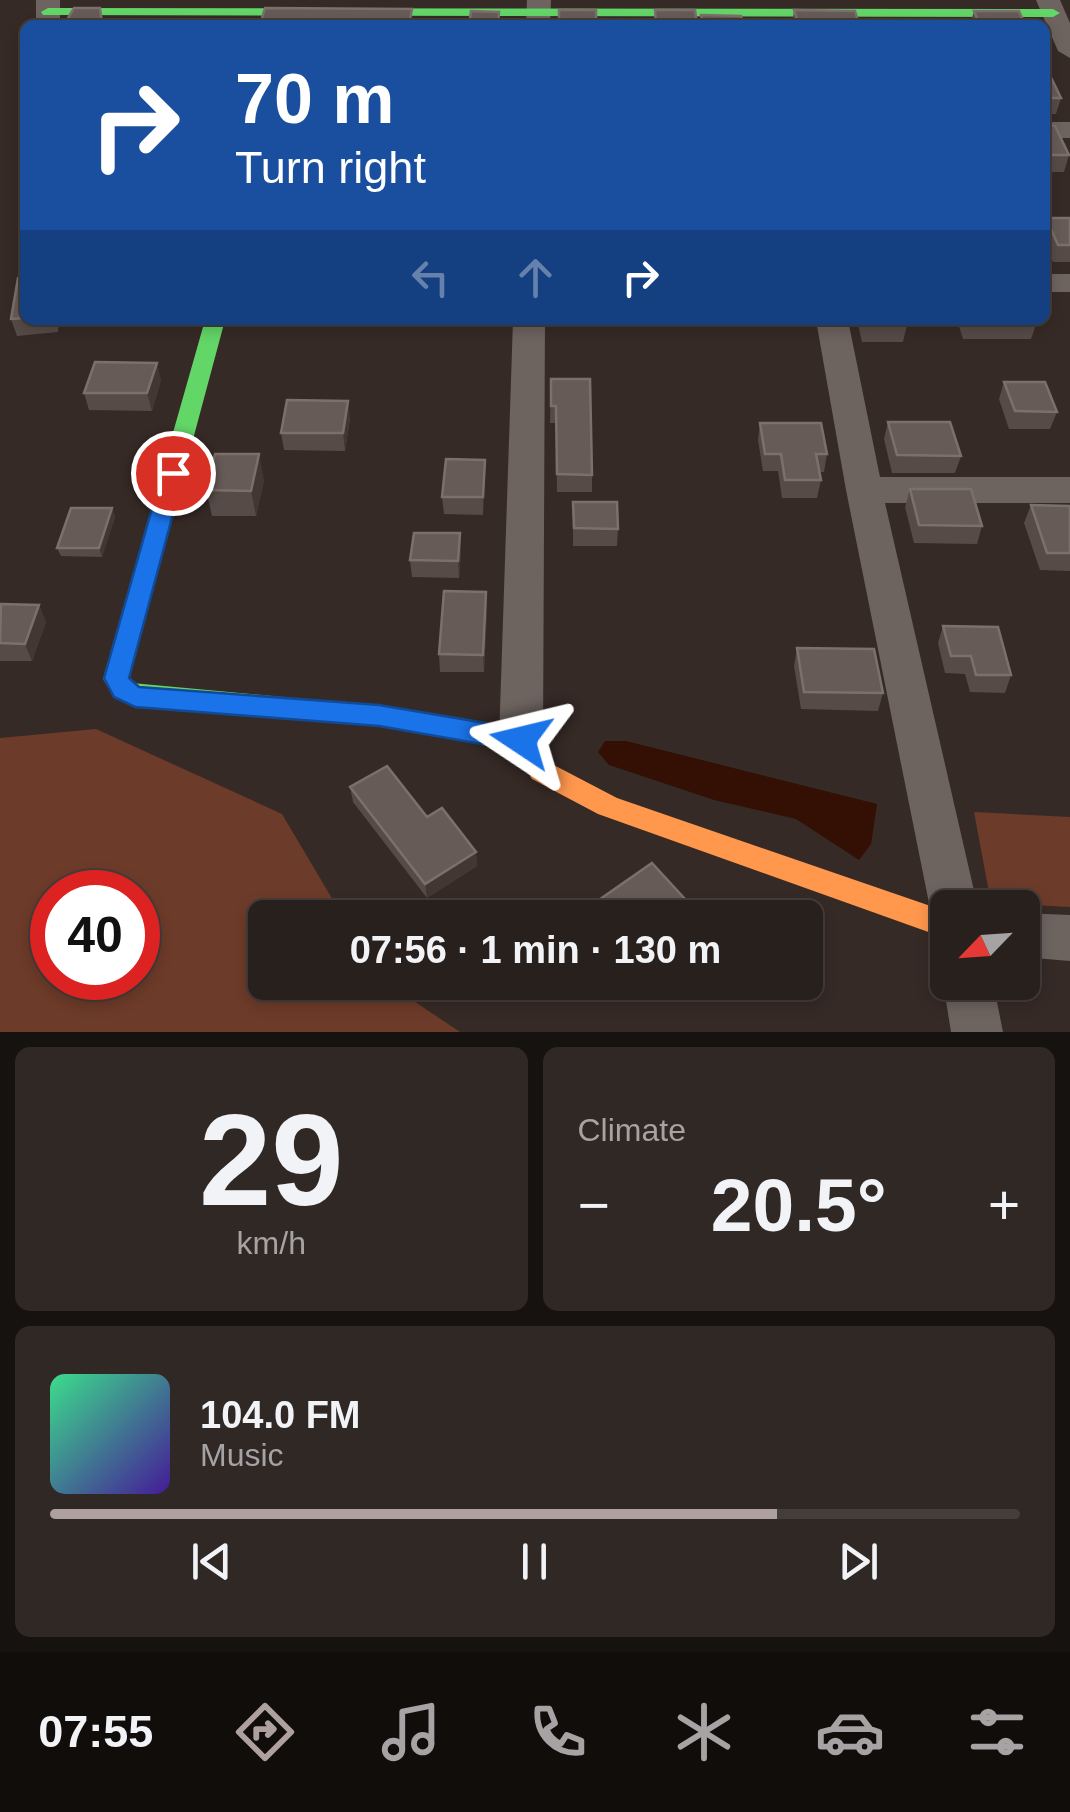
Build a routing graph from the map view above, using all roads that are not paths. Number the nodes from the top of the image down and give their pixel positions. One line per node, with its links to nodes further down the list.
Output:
1 (1050, 7): 3 (street); 4 (street)
2 (48, 12): 3 (street)
3 (538, 13)
4 (1070, 51)
5 (215, 325): 10 (street)
6 (528, 325): 10 (street)
7 (833, 325): 8 (street)
8 (864, 490): 9 (street); 11 (street)
9 (1070, 490)
10 (521, 740): 12 (street)
11 (950, 890)
12 (930, 920)
13 (1040, 936): 14 (street)
14 (1070, 938)
15 (971, 1000): 16 (street)
16 (977, 1032)

